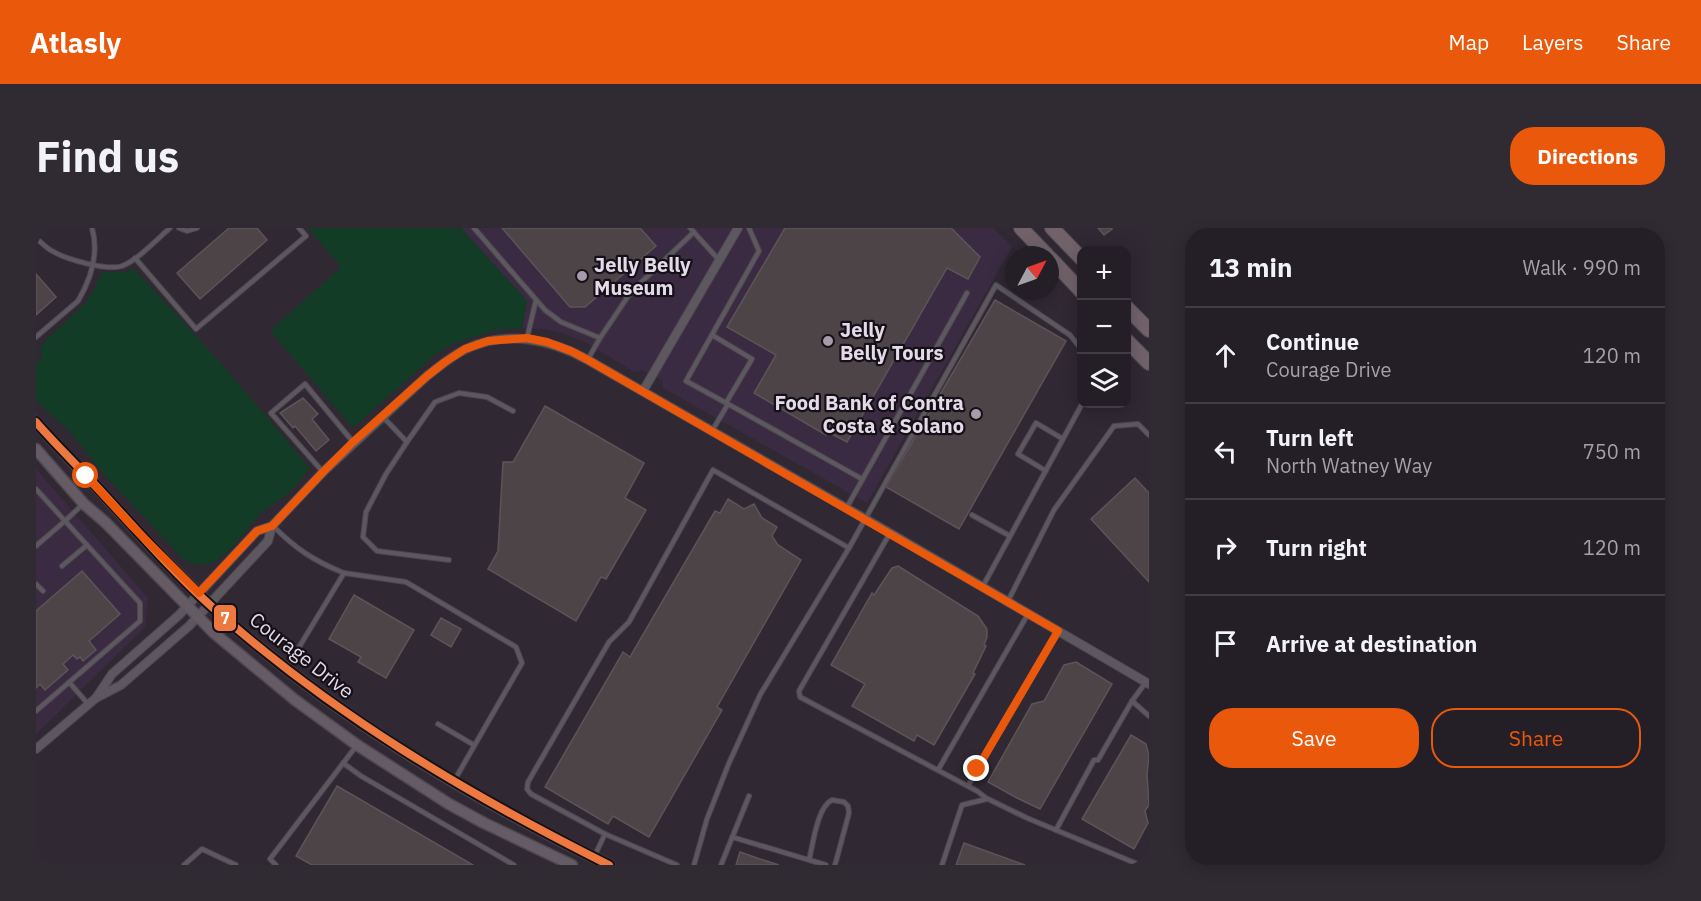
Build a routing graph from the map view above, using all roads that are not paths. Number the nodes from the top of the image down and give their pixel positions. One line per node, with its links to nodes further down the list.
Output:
1 (92, 228): 18 (lane)
2 (170, 228): 16 (lane)
3 (179, 228): 4 (lane)
4 (197, 228)
5 (299, 228): 16 (lane)
6 (474, 228): 22 (lane)
7 (727, 228): 12 (lane)
8 (749, 228): 25 (lane)
9 (1021, 228): 14 (highway)
10 (1052, 228): 15 (highway)
11 (692, 230): 17 (lane); 28 (lane)
12 (736, 232): 17 (street)
13 (36, 238): 18 (lane)
14 (1038, 246)
15 (1077, 254)
16 (135, 258): 18 (lane)
17 (720, 260): 33 (street)
18 (93, 264): 26 (lane)
19 (1059, 268): 20 (highway)
20 (1077, 287)
21 (967, 293): 47 (lane)
22 (536, 300): 27 (lane); 28 (lane)
23 (1131, 312): 24 (highway)
24 (1149, 330)
25 (712, 335): 34 (lane); 34 (lane)
26 (36, 337)
27 (527, 338): 31 (street); 37 (street)
28 (600, 338): 31 (lane)
29 (1077, 344): 52 (lane)
30 (1131, 345): 32 (highway)
31 (588, 360): 33 (street)
32 (1149, 363)
33 (643, 391): 39 (street)
34 (727, 404): 39 (lane); 47 (lane)
35 (1080, 408): 41 (lane)
36 (513, 411): 43 (lane)
37 (382, 417): 42 (street); 43 (lane)
38 (36, 422): 66 (street, Courage Drive)
39 (712, 431): 50 (street)
40 (1149, 435): 67 (lane)
41 (1063, 439): 45 (lane); 45 (lane)
42 (353, 442): 46 (street); 46 (lane)
43 (407, 442): 60 (lane)
44 (36, 449): 49 (street, Courage Drive)
45 (1046, 471): 56 (lane)
46 (323, 472): 54 (street)
47 (862, 479): 50 (lane)
48 (36, 489): 53 (lane)
49 (84, 504): 53 (lane); 69 (street, Courage Drive)
50 (846, 508): 52 (street)
51 (972, 515): 56 (lane)
52 (866, 519): 55 (street); 59 (lane)
53 (65, 521): 57 (lane); 58 (lane)
54 (272, 526): 62 (lane); 66 (street); 68 (street)
55 (890, 533): 64 (street); 86 (lane)
56 (1010, 536): 64 (lane)
57 (87, 545): 61 (lane); 74 (lane)
58 (36, 546)
59 (849, 548): 92 (lane); 103 (lane)
60 (449, 560)
61 (62, 566)
62 (344, 573): 73 (lane); 83 (lane)
63 (36, 584): 65 (lane)
64 (983, 587): 67 (street)
65 (42, 591)
66 (199, 593): 68 (street, Courage Drive); 69 (street)
67 (1008, 601): 70 (street)
68 (210, 604): 71 (street); 73 (street, Courage Drive)
69 (187, 606): 71 (street, Courage Drive); 76 (street)
70 (1028, 613): 72 (street); 86 (lane)
71 (197, 617): 76 (street); 82 (street, Courage Drive)
72 (1058, 631): 75 (street); 88 (lane)
73 (286, 668): 87 (street, Courage Drive)
74 (69, 682): 78 (lane); 79 (lane)
75 (1148, 683): 77 (lane)
76 (96, 698): 78 (street)
77 (1132, 701): 80 (lane); 91 (lane)
78 (88, 704): 84 (street)
79 (36, 711)
80 (1149, 716)
81 (438, 724): 83 (lane)
82 (357, 745): 85 (lane); 100 (street, Courage Drive)
83 (474, 745): 87 (lane)
84 (36, 749)
85 (343, 763): 98 (lane); 99 (lane)
86 (938, 770): 88 (lane)
87 (453, 782): 95 (street, Courage Drive)
88 (968, 786): 90 (lane)
89 (749, 796): 93 (lane)
90 (987, 799): 91 (lane); 107 (lane)
91 (1056, 830): 108 (lane)
92 (605, 834): 95 (lane); 102 (lane)
93 (732, 837): 94 (lane); 104 (lane)
94 (809, 860): 105 (lane); 106 (lane)
95 (592, 861): 101 (street, Courage Drive)
96 (184, 865): 97 (lane)
97 (237, 865)
98 (276, 865)
99 (514, 865)
100 (571, 865)
101 (609, 865)
102 (677, 865)
103 (694, 865)
104 (721, 865)
105 (825, 865)
106 (835, 865)
107 (942, 865)
108 (1140, 865)

